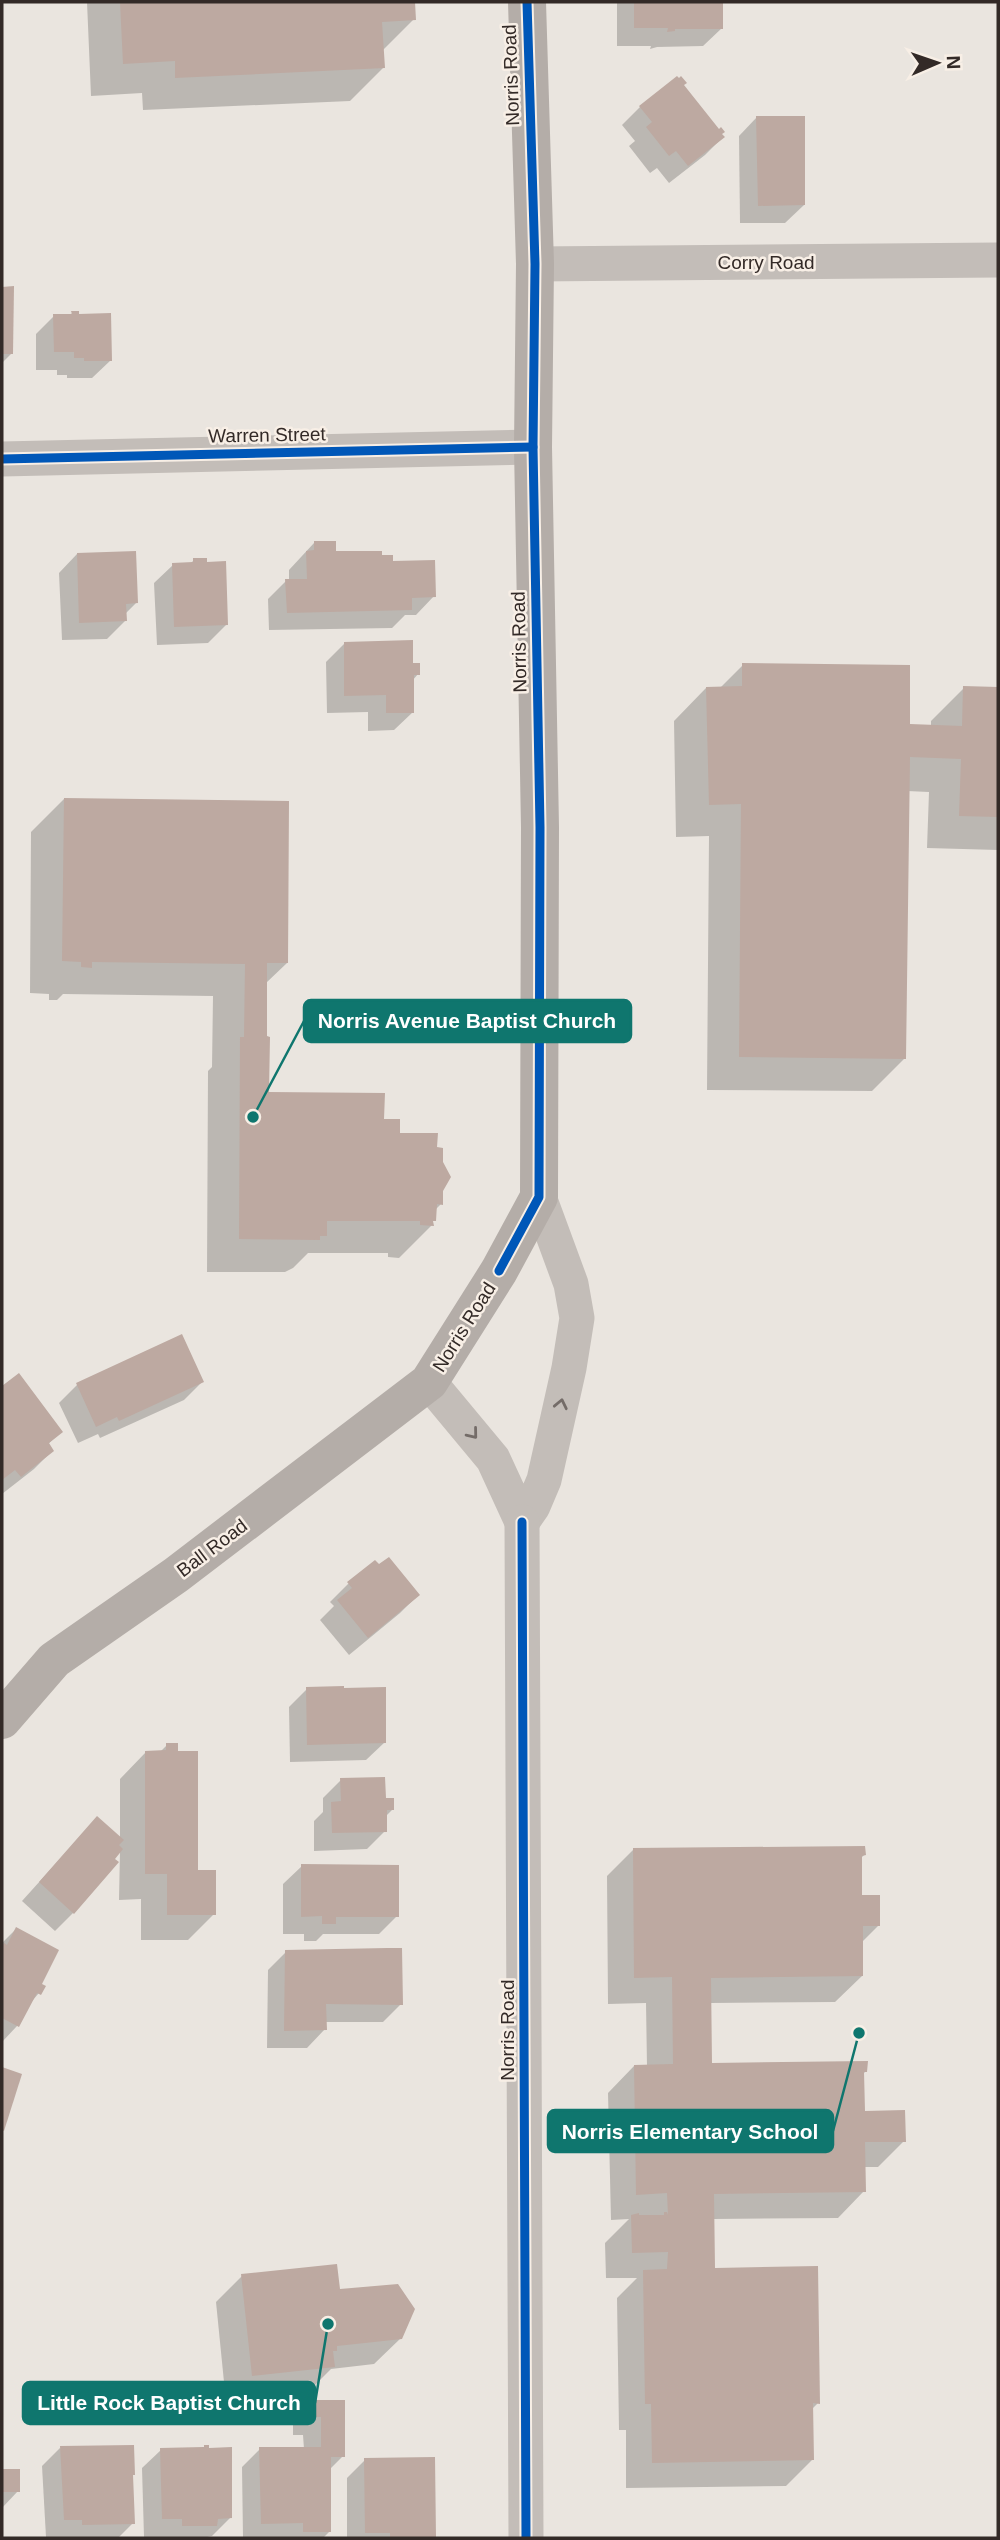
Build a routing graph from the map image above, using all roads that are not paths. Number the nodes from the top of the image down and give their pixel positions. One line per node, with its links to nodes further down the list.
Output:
1 (527, 2): 3 (main road, Norris Road)
2 (998, 260): 3 (street, Corry Road)
3 (535, 264): 4 (main road, Norris Road)
4 (533, 447): 5 (street, Warren Street); 6 (main road, Norris Road)
5 (2, 459)
6 (538, 1197): 7 (main road, Norris Road); 8 (street, Norris Road, one-way to 6)
7 (429, 1382): 8 (street, Norris Road, one-way to 8); 9 (main road, Ball Road)
8 (522, 1522): 10 (street, Norris Road)
9 (2, 1720)
10 (526, 2538)

